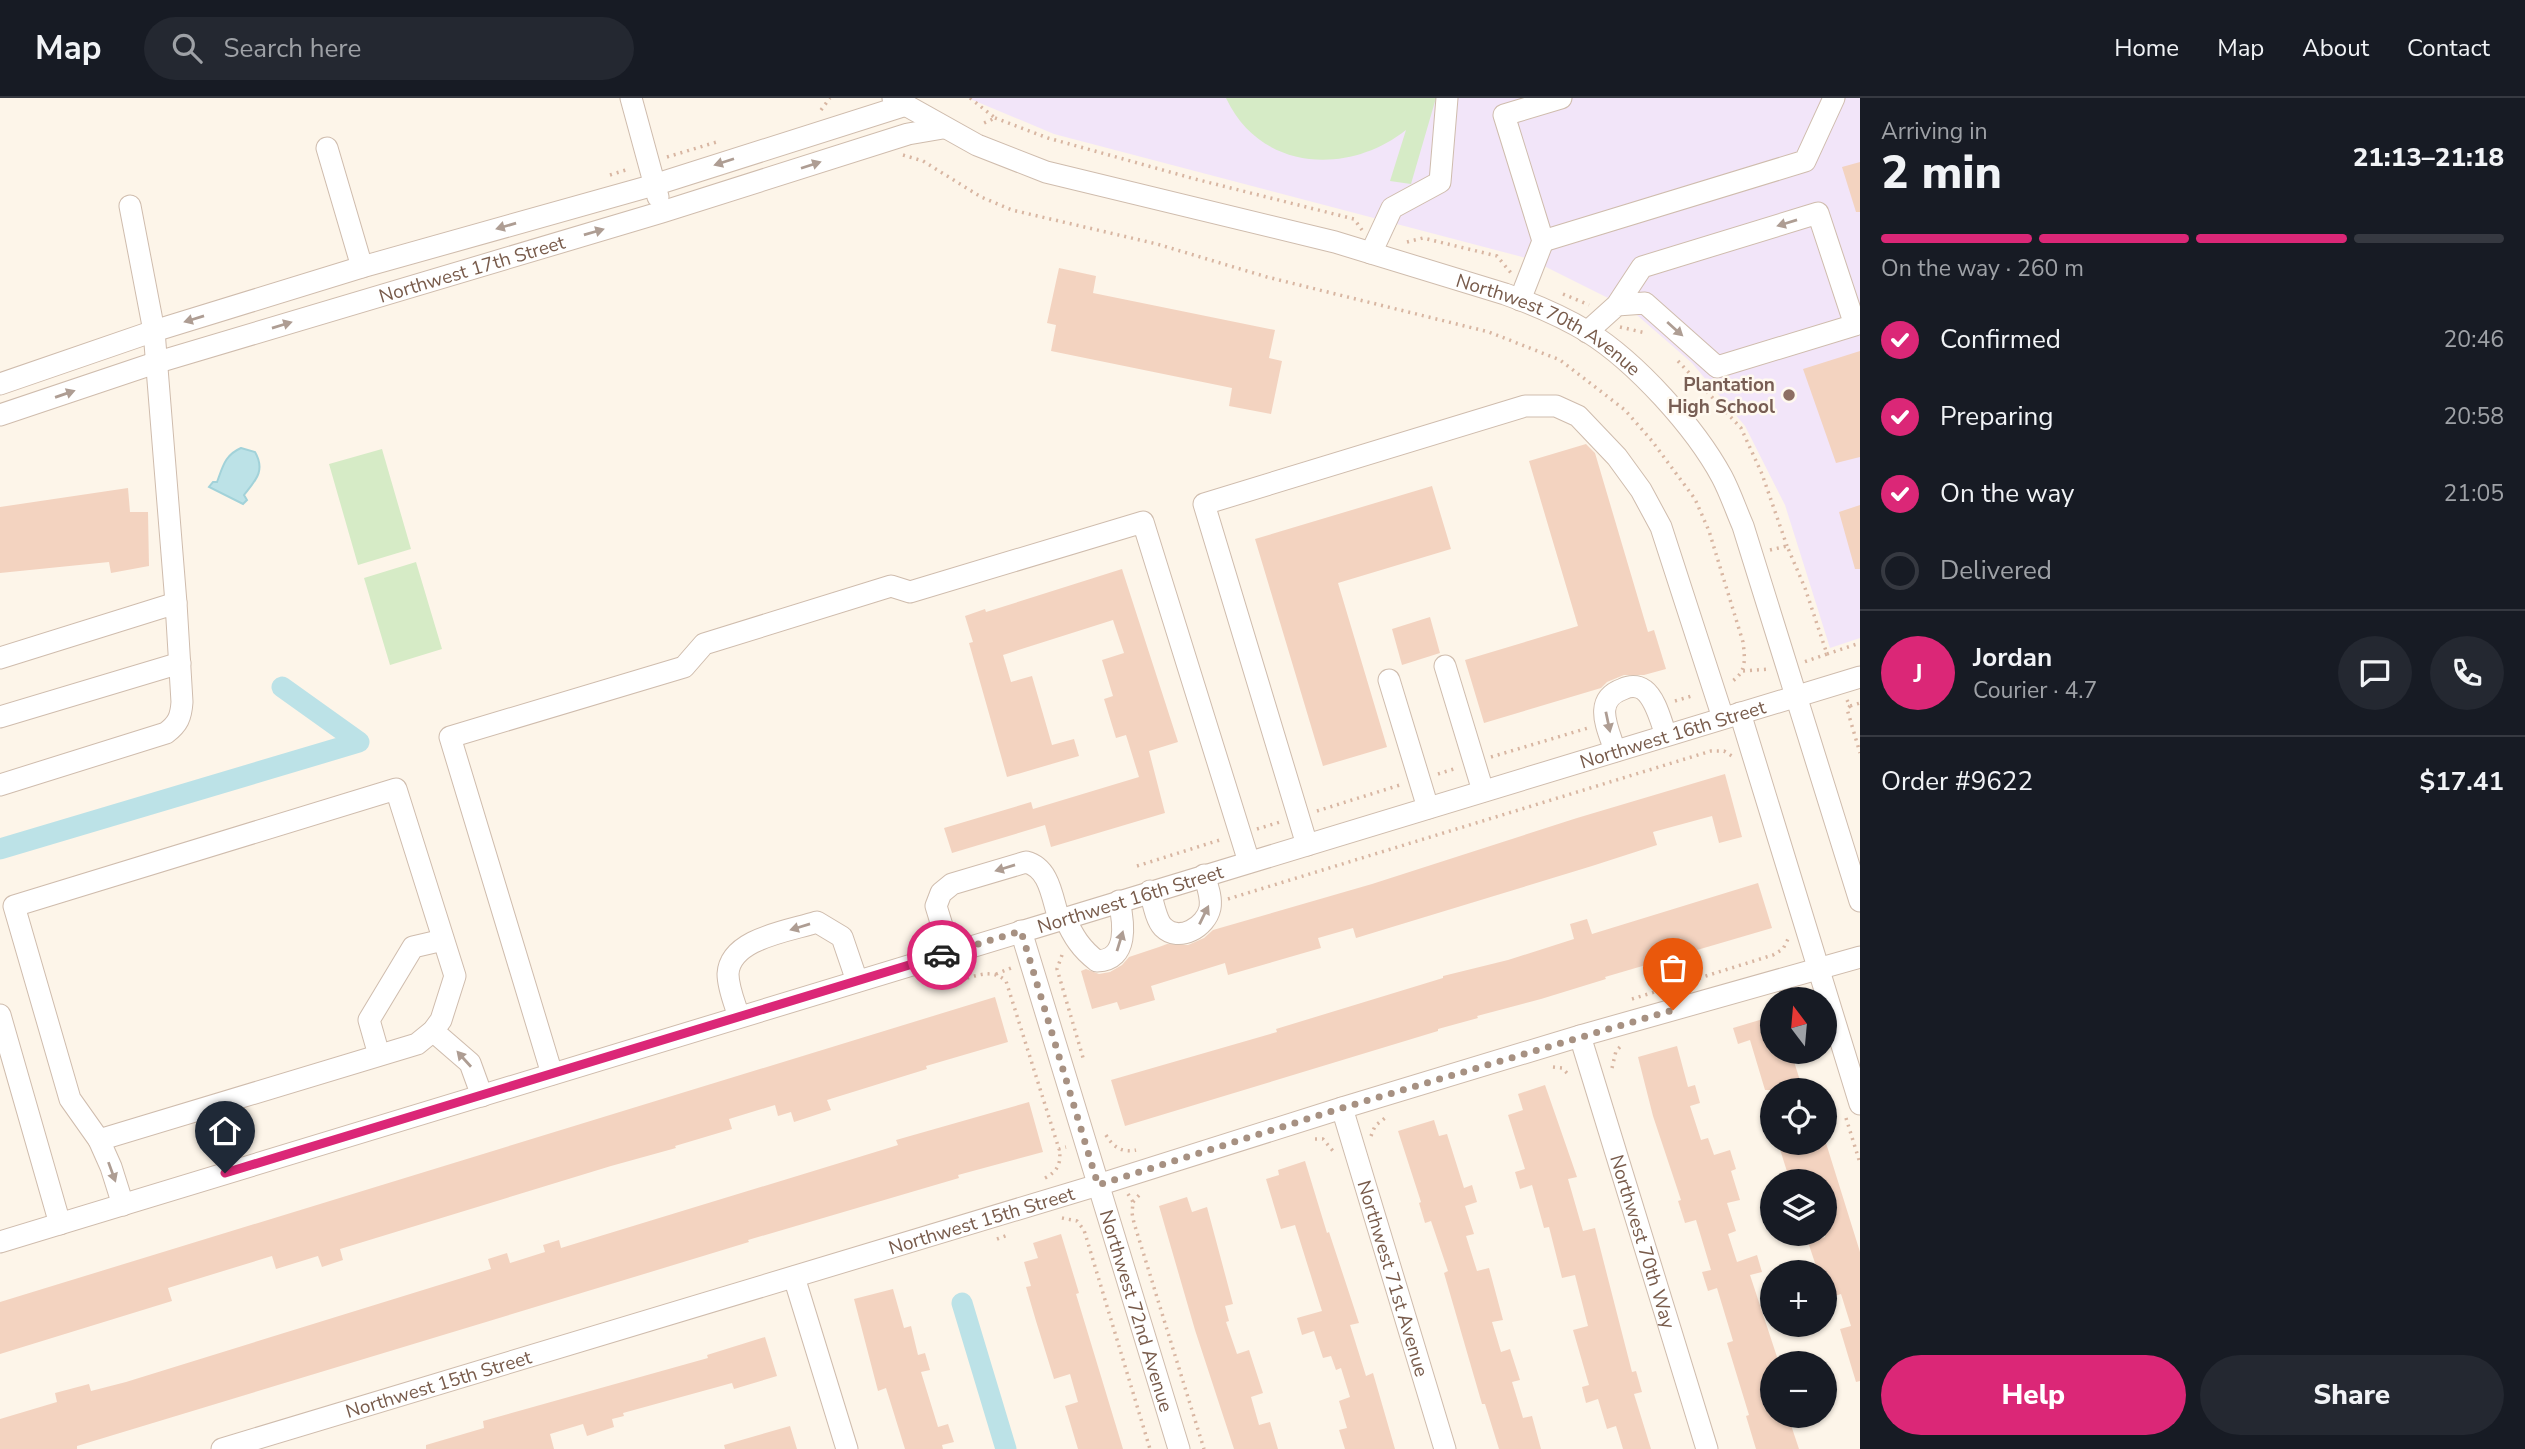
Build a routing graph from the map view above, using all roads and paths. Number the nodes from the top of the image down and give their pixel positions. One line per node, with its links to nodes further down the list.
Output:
1 (631, 98): 10 (street)
2 (970, 98): 7 (path)
3 (1447, 98): 14 (street)
4 (1561, 98): 13 (street)
5 (1834, 98): 13 (street)
6 (900, 100): 7 (street, Northwest 70th Avenue); 10 (street, Northwest 17th Street, one-way to 10)
7 (950, 132): 8 (street, Northwest 17th Street); 14 (street, Northwest 70th Avenue)
8 (888, 140): 12 (street, Northwest 17th Street, one-way to 8); 34 (path)
9 (327, 148): 15 (street)
10 (654, 185): 12 (street); 15 (street, Northwest 17th Street, one-way to 15)
11 (130, 206): 19 (street)
12 (662, 212): 21 (street, Northwest 17th Street, one-way to 12)
13 (1543, 241): 17 (street)
14 (1371, 253): 17 (street, Northwest 70th Avenue)
15 (362, 267): 19 (street, Northwest 17th Street, one-way to 19)
16 (1853, 296): 18 (street, one-way to 16); 18 (street, one-way to 18)
17 (1520, 300): 20 (street, Northwest 70th Avenue)
18 (1616, 305): 20 (street)
19 (154, 331): 21 (street); 22 (street, Northwest 17th Street)
20 (1587, 332): 31 (street, Northwest 70th Avenue)
21 (155, 363): 23 (street, Northwest 17th Street, one-way to 21); 25 (street)
22 (0, 384)
23 (0, 415)
24 (1788, 550): 27 (path)
25 (176, 603): 28 (street); 29 (street)
26 (1860, 643): 27 (path)
27 (1827, 654): 31 (path)
28 (0, 659)
29 (180, 663): 38 (street); 46 (street)
30 (1446, 666): 44 (street)
31 (1787, 667): 35 (street, Northwest 70th Avenue)
32 (1389, 680): 45 (street)
33 (1856, 689): 35 (street, Northwest 16th Street); 42 (path)
34 (1714, 690): 36 (path); 37 (street); 49 (street)
35 (1797, 696): 37 (street, Northwest 16th Street); 57 (street, Northwest 70th Avenue)
36 (1655, 708): 39 (street); 40 (street)
37 (1731, 715): 40 (street, Northwest 16th Street); 65 (street)
38 (0, 717)
39 (1606, 722): 41 (street, one-way to 41); 44 (path)
40 (1666, 735): 41 (street, Northwest 16th Street)
41 (1615, 751): 47 (street, Northwest 16th Street)
42 (1860, 753)
43 (1736, 760): 58 (path)
44 (1475, 762): 45 (path); 47 (street)
45 (1419, 779): 48 (street); 49 (path)
46 (0, 785)
47 (1483, 791): 48 (street, Northwest 16th Street)
48 (1427, 808): 51 (street, Northwest 16th Street)
49 (1298, 817): 50 (path); 51 (street)
50 (1240, 834): 52 (street); 53 (path); 76 (street)
51 (1307, 845): 52 (street, Northwest 16th Street)
52 (1249, 862): 54 (street, Northwest 16th Street)
53 (1137, 866)
54 (1204, 875): 55 (street, Northwest 16th Street); 58 (street)
55 (1150, 891): 56 (street, Northwest 16th Street); 58 (street, one-way to 58)
56 (1119, 901): 59 (street, Northwest 16th Street); 59 (street, one-way to 56)
57 (1860, 901)
58 (1210, 904)
59 (1062, 918): 60 (street, Northwest 16th Street); 63 (street, one-way to 63)
60 (1021, 931): 63 (street, Northwest 16th Street); 91 (street, Northwest 72nd Avenue)
61 (1789, 933): 69 (path)
62 (443, 940): 72 (street); 74 (street); 83 (street)
63 (950, 952): 68 (street, Northwest 16th Street)
64 (1860, 957): 65 (street, Northwest 15th Street)
65 (1818, 969): 73 (street, Northwest 15th Street); 79 (street)
66 (1005, 970): 67 (path)
67 (995, 974)
68 (857, 981): 71 (street, Northwest 16th Street); 71 (street, one-way to 71)
69 (1630, 999)
70 (0, 1015): 96 (street)
71 (739, 1017): 76 (street, Northwest 16th Street)
72 (433, 1031): 74 (street); 78 (street, one-way to 72)
73 (1580, 1036): 80 (street, Northwest 15th Street); 107 (street, Northwest 70th Way)
74 (379, 1055): 83 (street)
75 (1548, 1067): 77 (path)
76 (552, 1074): 78 (street, Northwest 16th Street)
77 (1573, 1079)
78 (482, 1096): 94 (street, Northwest 16th Street)
79 (1860, 1104)
80 (1342, 1108): 89 (street, Northwest 15th Street); 106 (street, Northwest 71st Avenue)
81 (1388, 1116): 85 (path)
82 (1106, 1135): 87 (path)
83 (99, 1140): 94 (street, one-way to 94)
84 (1307, 1141): 88 (path)
85 (1371, 1144)
86 (1059, 1149): 90 (path)
87 (1140, 1149)
88 (1333, 1151)
89 (1121, 1178): 91 (street, Northwest 15th Street); 93 (path)
90 (1036, 1181)
91 (1098, 1185): 100 (street, Northwest 15th Street); 104 (street, Northwest 72nd Avenue)
92 (1144, 1190): 93 (path)
93 (1133, 1202): 105 (path)
94 (123, 1205): 96 (street, Northwest 16th Street)
95 (1050, 1220): 103 (path)
96 (60, 1224): 99 (street, Northwest 16th Street)
97 (1010, 1234): 98 (path)
98 (997, 1239)
99 (0, 1242)
100 (794, 1276): 101 (street, Northwest 15th Street); 102 (street)
101 (222, 1449)
102 (847, 1449)
103 (1150, 1449)
104 (1179, 1449)
105 (1204, 1449)
106 (1445, 1449)
107 (1707, 1449)

